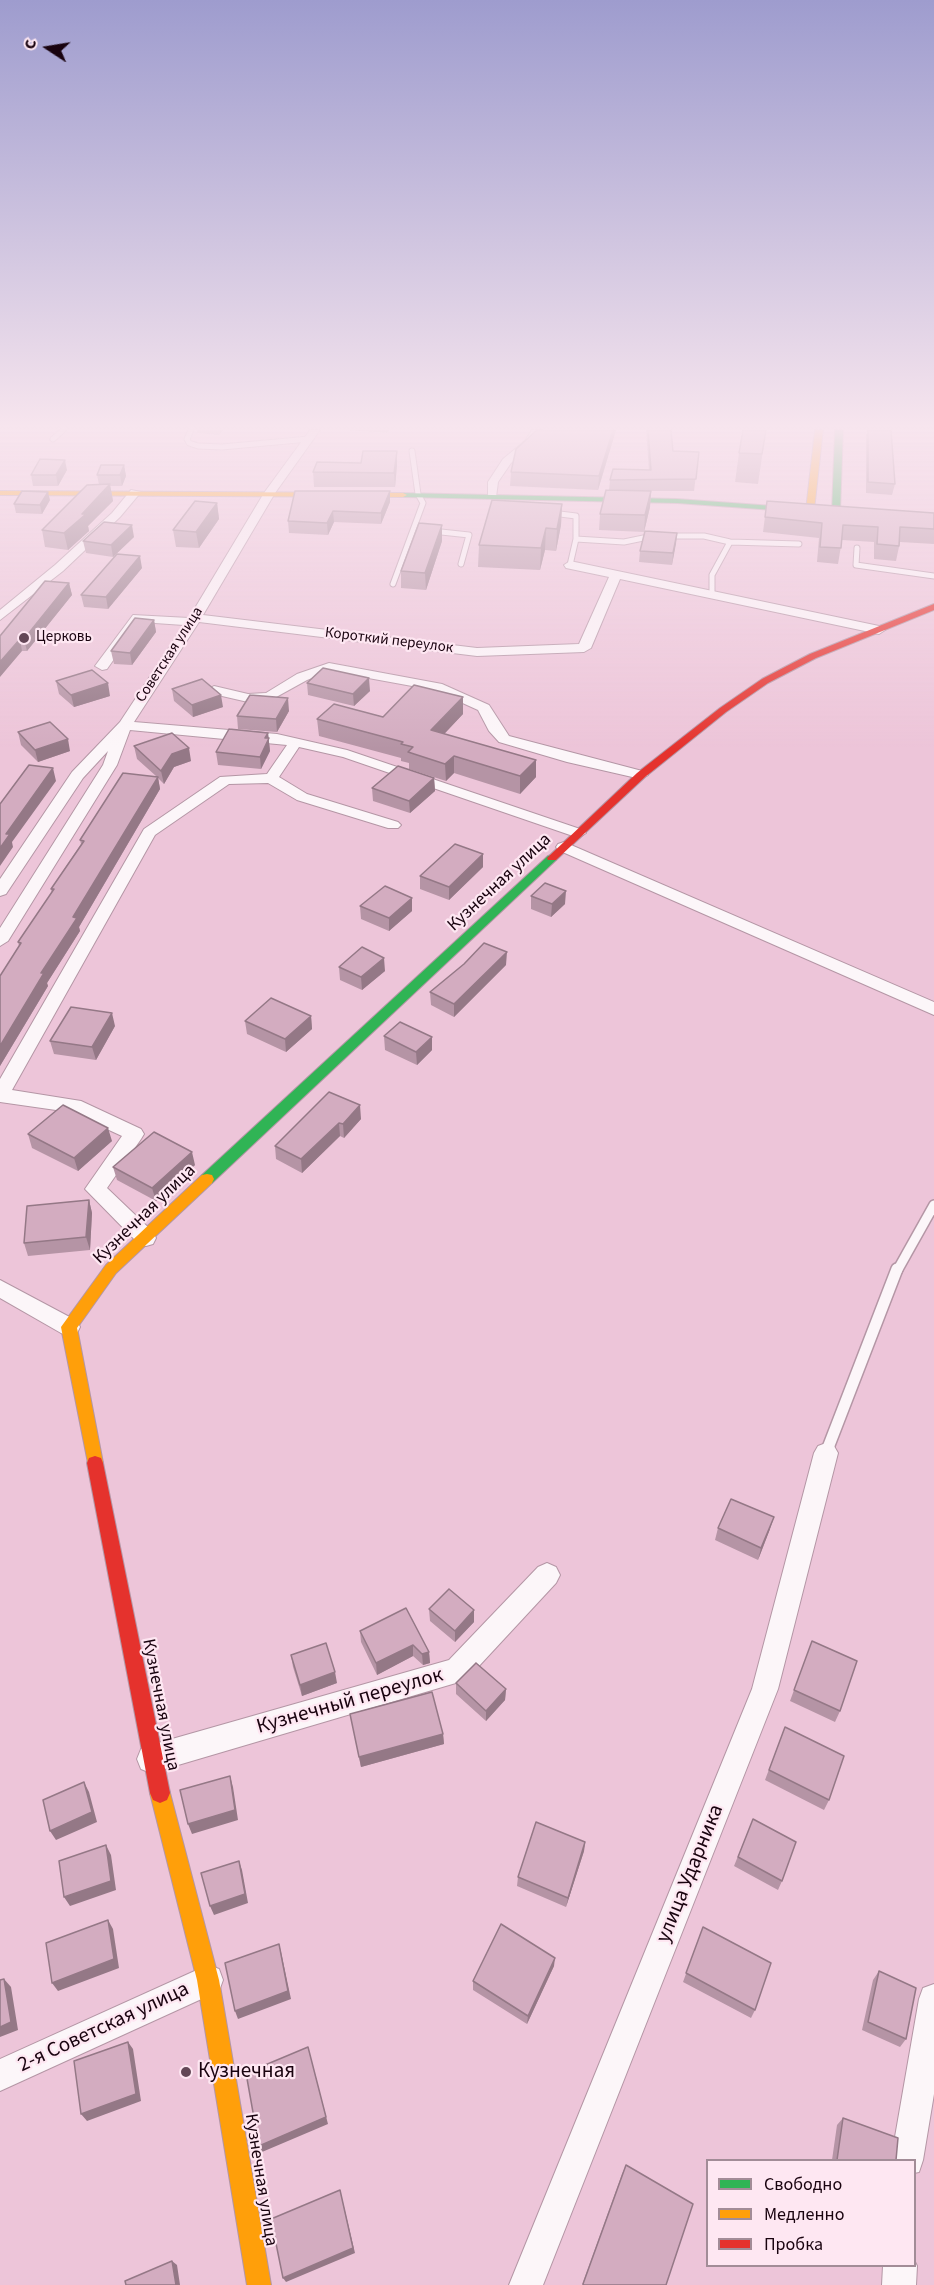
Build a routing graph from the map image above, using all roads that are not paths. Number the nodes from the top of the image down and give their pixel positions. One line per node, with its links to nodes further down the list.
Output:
1 (93, 537): 18 (street)
2 (243, 537): 19 (street, Советская улица)
3 (412, 537): 15 (lane)
4 (469, 537): 11 (lane)
5 (663, 537): 7 (lane)
6 (707, 537): 8 (lane)
7 (576, 539): 12 (lane)
8 (730, 542): 9 (lane); 16 (lane)
9 (799, 544)
10 (857, 548): 14 (lane)
11 (461, 564)
12 (570, 565): 13 (street)
13 (616, 574): 16 (street); 19 (street, Короткий переулок)
14 (934, 576)
15 (393, 584)
16 (712, 595): 20 (street)
17 (934, 607): 20 (street, Кузнечная улица)
18 (0, 616)
19 (194, 620): 21 (street, Короткий переулок); 23 (street, Советская улица)
20 (879, 630): 25 (street, Кузнечная улица)
21 (102, 666)
22 (214, 690): 25 (street)
23 (125, 725): 24 (street); 30 (street, Советская улица); 31 (street, Советская улица)
24 (296, 742): 26 (street); 28 (street)
25 (641, 775): 28 (street, Кузнечная улица)
26 (271, 778): 27 (street); 33 (street)
27 (393, 825)
28 (578, 833): 29 (street, Кузнечная улица)
29 (564, 847): 32 (street); 35 (street, Кузнечная улица)
30 (0, 891)
31 (0, 941)
32 (934, 1009)
33 (0, 1095): 35 (street)
34 (934, 1205): 38 (lane)
35 (146, 1238): 37 (street, Кузнечная улица)
36 (0, 1288): 37 (street)
37 (69, 1327): 40 (street, Кузнечная улица)
38 (825, 1453): 47 (street, улица Ударника)
39 (547, 1575): 40 (street, Кузнечный переулок)
40 (151, 1759): 41 (street, Кузнечная улица)
41 (208, 1980): 43 (street, 2-я Советская улица); 46 (street, Кузнечная улица)
42 (934, 1999): 44 (street)
43 (0, 2075)
44 (907, 2159)
45 (900, 2267): 48 (street)
46 (259, 2285)
47 (526, 2285)
48 (899, 2285)

